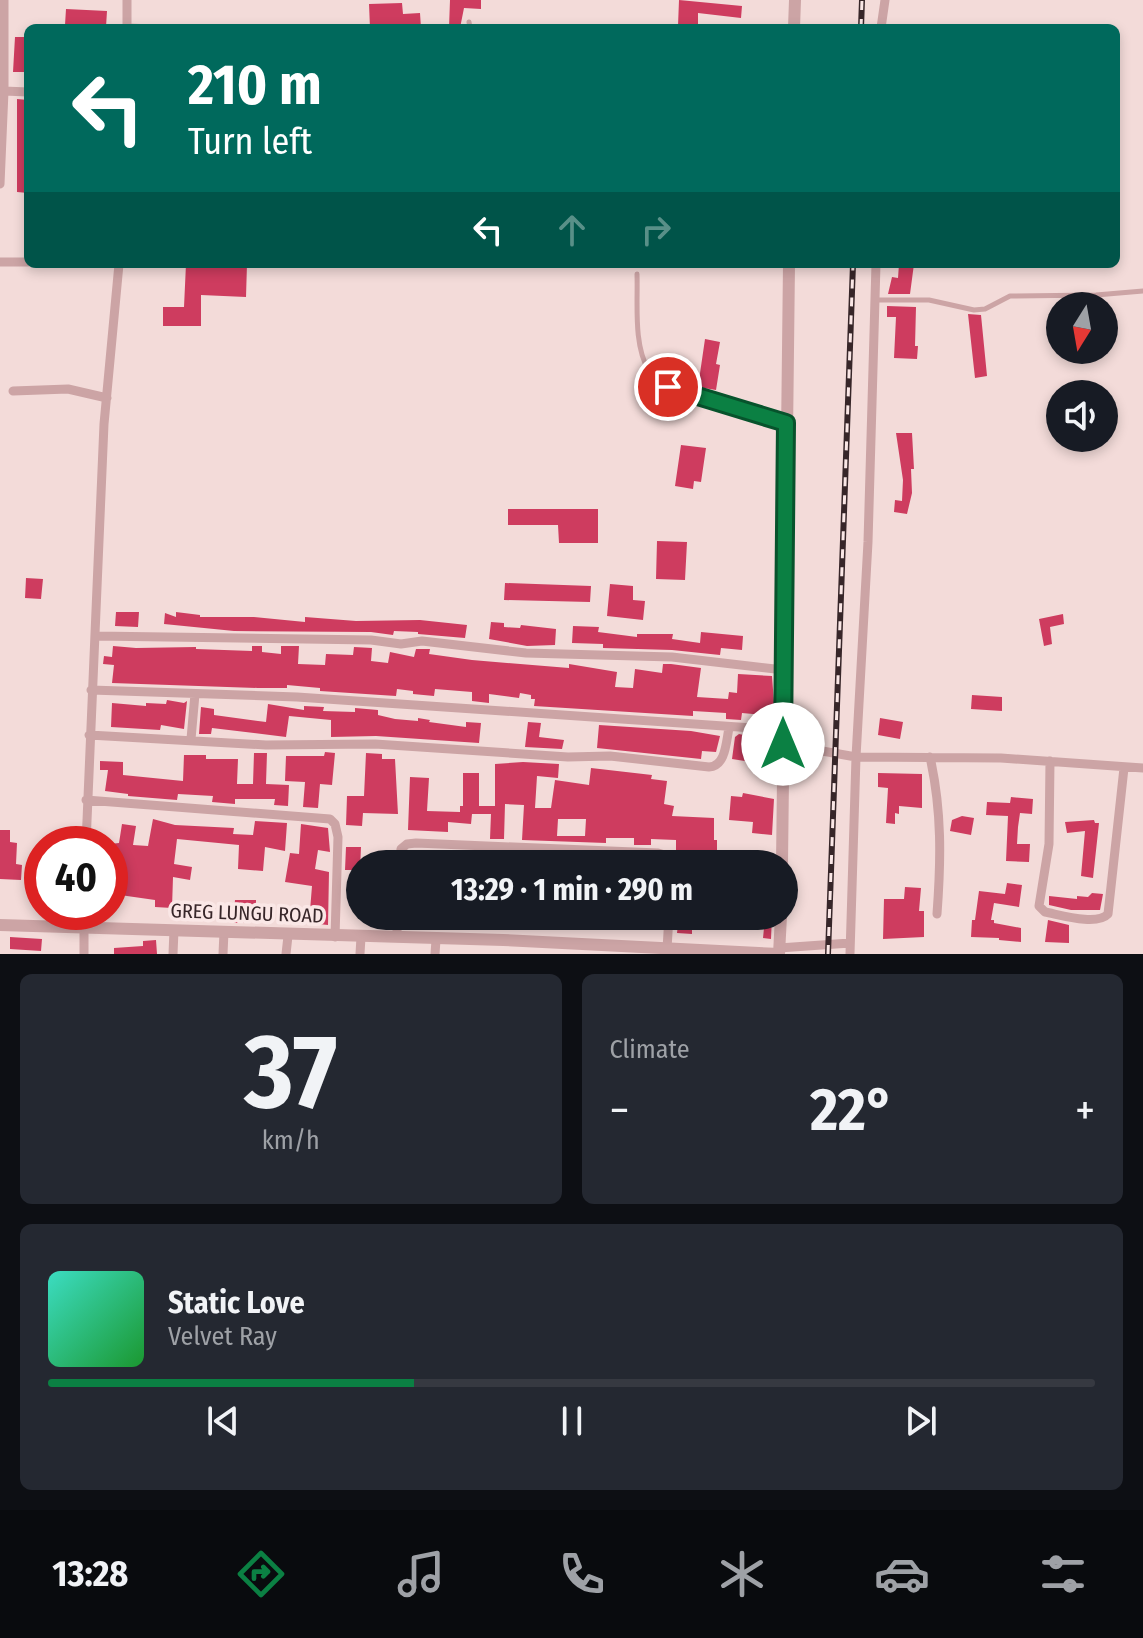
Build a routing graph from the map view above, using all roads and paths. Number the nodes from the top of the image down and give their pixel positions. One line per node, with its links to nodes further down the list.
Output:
1 (4, 0): 8 (street)
2 (127, 0): 5 (street)
3 (795, 0): 6 (street)
4 (885, 0): 7 (street)
5 (127, 24)
6 (794, 24)
7 (882, 24)
8 (4, 91): 9 (street); 10 (street)
9 (24, 92)
10 (0, 184)
11 (0, 262): 12 (street)
12 (24, 262)
13 (119, 268): 20 (street)
14 (789, 268): 21 (street)
15 (876, 268): 18 (street)
16 (637, 274): 21 (lane)
17 (1143, 291): 18 (lane)
18 (875, 300): 30 (street)
19 (13, 391): 20 (street)
20 (107, 398): 22 (street)
21 (786, 423): 23 (street)
22 (95, 636): 23 (street); 24 (street)
23 (784, 670): 28 (street)
24 (91, 690): 25 (street); 27 (street)
25 (195, 694): 26 (street); 29 (street)
26 (729, 728): 28 (street); 29 (street)
27 (89, 735): 29 (street); 35 (street)
28 (783, 737): 30 (street); 39 (street)
29 (191, 739)
30 (856, 757): 31 (street); 58 (street)
31 (930, 757): 32 (street); 40 (street)
32 (1050, 761): 33 (street); 33 (street)
33 (1124, 768): 34 (street)
34 (1143, 768)
35 (86, 800): 36 (street); 51 (street)
36 (86, 826)
37 (401, 850): 38 (street)
38 (585, 850)
39 (782, 850)
40 (937, 914)
41 (0, 925): 42 (street, GREG LUNGU ROAD)
42 (24, 926)
43 (128, 928): 45 (street, GREG LUNGU ROAD)
44 (84, 930): 61 (street)
45 (174, 930): 49 (street, GREG LUNGU ROAD); 62 (street)
46 (397, 930): 53 (street)
47 (668, 930): 57 (street)
48 (780, 930): 60 (street)
49 (224, 932): 50 (street, GREG LUNGU ROAD); 63 (street)
50 (288, 936): 51 (street, GREG LUNGU ROAD); 64 (street)
51 (335, 937): 52 (street, GREG LUNGU ROAD)
52 (361, 937): 53 (street, GREG LUNGU ROAD); 65 (street)
53 (397, 937): 54 (street, GREG LUNGU ROAD)
54 (436, 940): 55 (street, GREG LUNGU ROAD); 66 (street)
55 (503, 947): 56 (street, GREG LUNGU ROAD)
56 (569, 948): 59 (street, GREG LUNGU ROAD)
57 (667, 949): 59 (street, GREG LUNGU ROAD); 60 (street, GREG LUNGU ROAD)
58 (850, 949): 60 (street)
59 (638, 951)
60 (779, 951)
61 (84, 954)
62 (173, 954)
63 (223, 954)
64 (286, 954)
65 (360, 954)
66 (435, 954)

